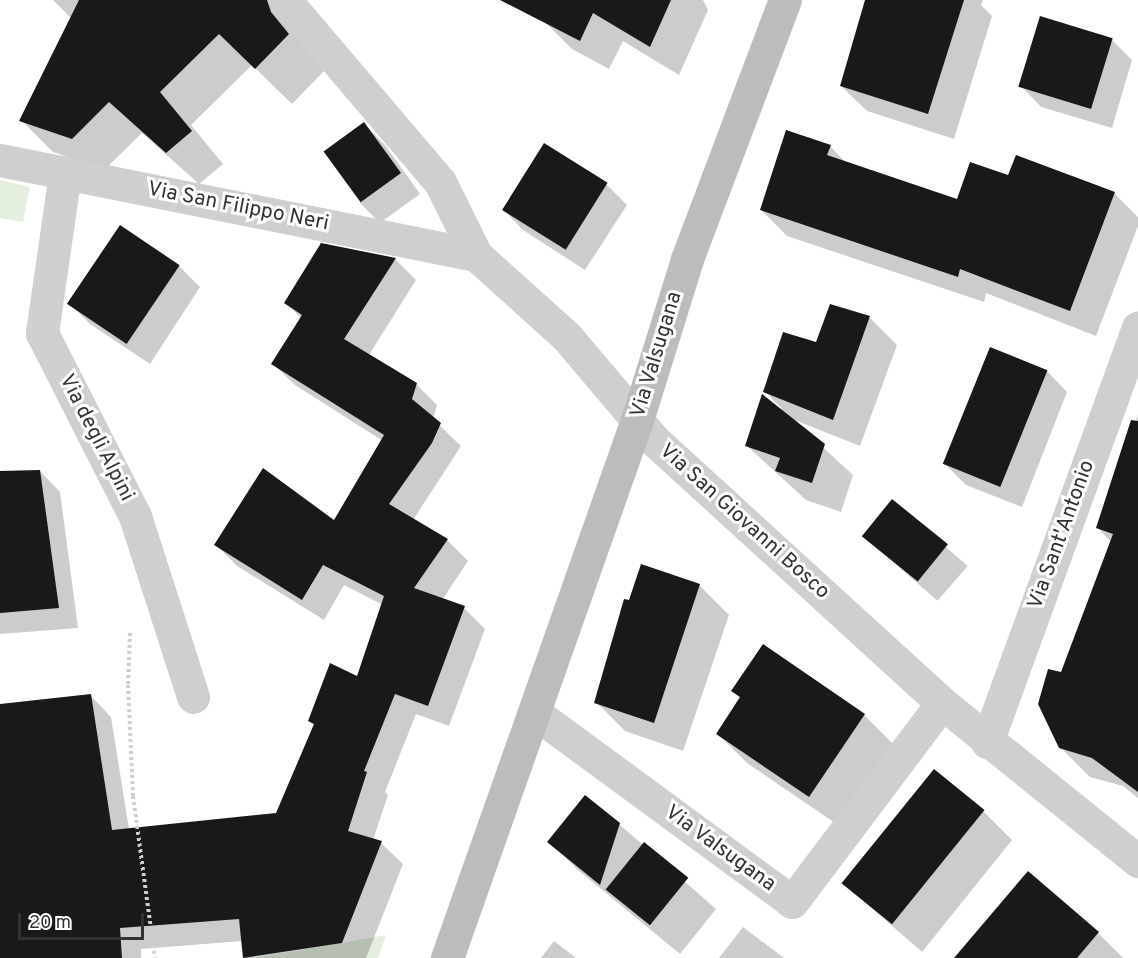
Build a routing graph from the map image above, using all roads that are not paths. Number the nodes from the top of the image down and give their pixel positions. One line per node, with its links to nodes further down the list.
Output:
1 (285, 0): 5 (street, Via San Giovanni Bosco)
2 (785, 0): 7 (main road, Via Valsugana)
3 (0, 160): 4 (street, Via San Filippo Neri)
4 (65, 174): 5 (street, Via San Filippo Neri); 8 (street, Via degli Alpini)
5 (476, 255): 7 (street, Via San Giovanni Bosco)
6 (1138, 328): 11 (street, Via Sant'Antonio)
7 (637, 420): 9 (street, Via San Giovanni Bosco); 10 (main road, Via Valsugana)
8 (193, 698)
9 (942, 703): 10 (street, Via Valsugana); 11 (street, Via San Giovanni Bosco)
10 (535, 713): 13 (main road, Via Valsugana)
11 (987, 742): 12 (street, Via San Giovanni Bosco)
12 (1138, 861)
13 (447, 958)

